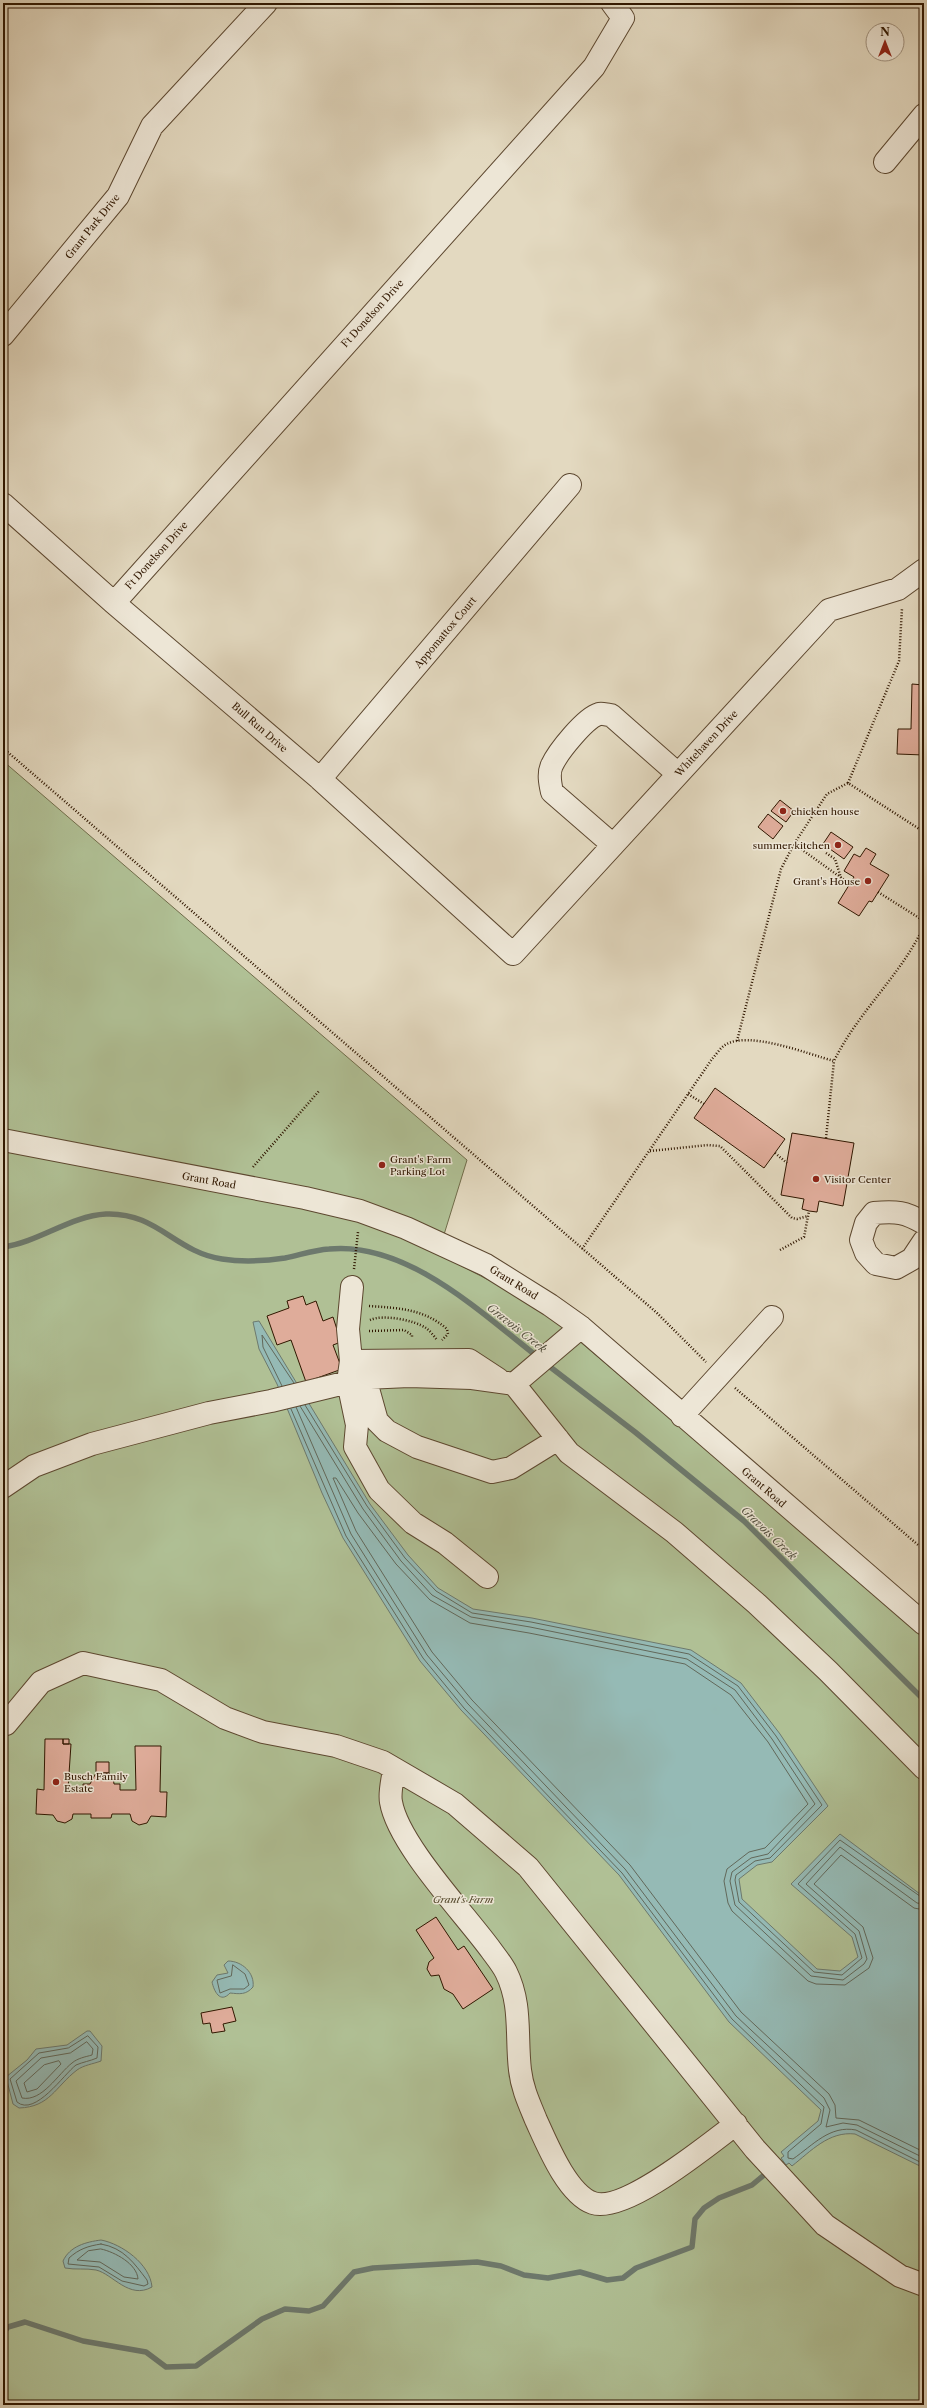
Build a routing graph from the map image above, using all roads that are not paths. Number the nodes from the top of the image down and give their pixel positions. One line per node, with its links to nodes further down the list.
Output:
1 (266, 3): 5 (street, Grant Park Drive)
2 (617, 10): 9 (street, Ft Donelson Drive)
3 (924, 114): 4 (street)
4 (885, 162)
5 (3, 336)
6 (570, 485): 11 (street, Appomattox Court)
7 (3, 504): 9 (street, Bull Run Drive)
8 (924, 570): 10 (street, Whitehaven Drive)
9 (114, 603): 11 (street, Bull Run Drive)
10 (678, 774): 12 (street, Whitehaven Drive); 12 (street)
11 (320, 779): 13 (street, Bull Run Drive)
12 (613, 845): 13 (street, Whitehaven Drive)
13 (513, 954)
14 (3, 1140): 19 (street, Grant Road)
15 (924, 1223): 16 (street)
16 (924, 1241)
17 (351, 1296): 20 (street)
18 (772, 1317): 23 (street)
19 (581, 1327): 22 (street); 23 (street, Grant Road)
20 (351, 1361): 21 (street); 22 (street)
21 (356, 1380): 22 (street); 24 (street); 25 (street); 26 (street)
22 (508, 1383): 24 (street)
23 (682, 1416): 27 (street, Grant Road)
24 (558, 1439): 29 (street)
25 (3, 1487)
26 (487, 1577)
27 (924, 1624)
28 (3, 1724): 30 (street)
29 (924, 1768)
30 (394, 1769): 31 (street); 31 (street)
31 (736, 2124): 32 (street)
32 (924, 2285)

